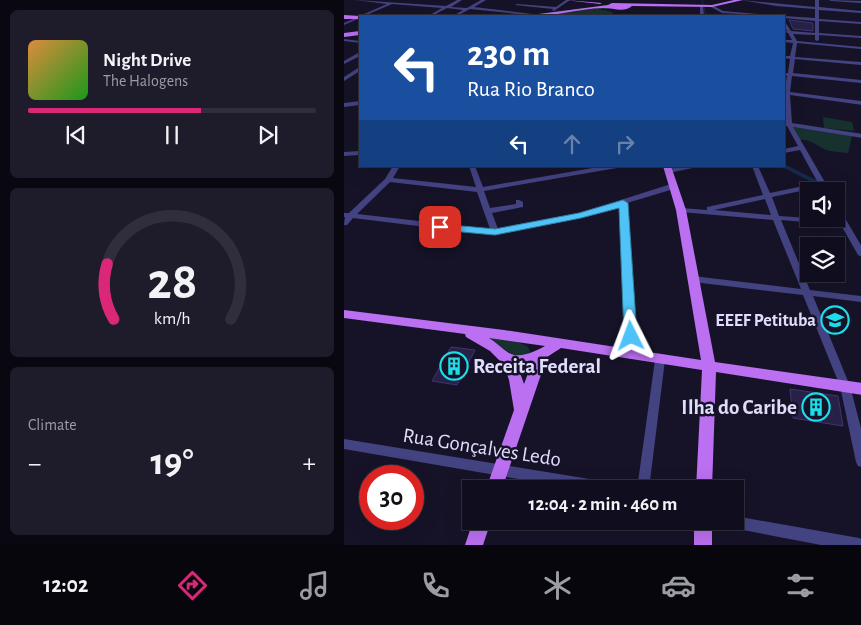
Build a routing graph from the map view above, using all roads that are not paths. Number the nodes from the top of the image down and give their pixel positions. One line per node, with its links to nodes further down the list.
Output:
1 (356, 0): 12 (street)
2 (398, 0): 12 (street)
3 (460, 0): 18 (street)
4 (484, 0): 19 (street)
5 (525, 0): 13 (street)
6 (567, 0): 10 (main road); 20 (street)
7 (817, 0): 22 (street)
8 (831, 0): 11 (street)
9 (744, 1): 16 (main road); 17 (street); 32 (street)
10 (593, 2): 14 (main road); 24 (main road)
11 (861, 2)
12 (391, 3): 18 (street); 27 (street)
13 (518, 4): 20 (street); 23 (street)
14 (625, 4): 15 (main road); 24 (main road); 24 (main road); 24 (main road)
15 (701, 6): 16 (main road); 31 (street)
16 (712, 6): 32 (street)
17 (776, 6): 22 (street); 33 (street)
18 (446, 8): 19 (street); 28 (street)
19 (468, 8): 23 (street); 29 (street)
20 (557, 8): 26 (street)
21 (591, 9): 24 (main road); 24 (main road); 26 (main road)
22 (818, 9): 25 (street); 38 (street)
23 (507, 11): 30 (street)
24 (613, 11)
25 (861, 12)
26 (549, 14): 30 (main road)
27 (364, 15)
28 (432, 15)
29 (457, 15)
30 (538, 15)
31 (702, 15)
32 (747, 15)
33 (780, 15)
34 (785, 16): 38 (street)
35 (344, 17): 36 (main road)
36 (359, 17)
37 (359, 17): 41 (street)
38 (817, 20): 40 (street); 45 (street)
39 (785, 23): 43 (street)
40 (861, 23)
41 (344, 24)
42 (785, 31): 43 (street)
43 (790, 32): 45 (street); 51 (street)
44 (359, 33): 46 (main road)
45 (818, 34): 47 (street); 52 (street)
46 (344, 35)
47 (861, 37)
48 (344, 40): 50 (street)
49 (785, 41): 51 (street)
50 (359, 42)
51 (794, 42): 52 (street); 56 (street)
52 (817, 44): 53 (street)
53 (861, 48)
54 (359, 55): 57 (street)
55 (785, 57): 56 (street)
56 (792, 58): 58 (street); 61 (street)
57 (344, 63)
58 (861, 64)
59 (344, 71): 60 (street)
60 (358, 72): 62 (street)
61 (787, 74): 63 (street); 64 (street)
62 (344, 79)
63 (861, 82)
64 (785, 94): 66 (street); 68 (street)
65 (359, 103): 67 (street)
66 (861, 103)
67 (344, 105)
68 (786, 124): 69 (street); 70 (street)
69 (861, 136)
70 (800, 148): 73 (street); 84 (street)
71 (359, 149): 72 (street)
72 (344, 151)
73 (785, 151)
74 (359, 153): 75 (street)
75 (344, 154)
76 (396, 167): 83 (street)
77 (472, 167): 87 (street)
78 (606, 167): 81 (street)
79 (689, 167): 82 (street)
80 (755, 167): 88 (street)
81 (584, 169): 87 (street)
82 (668, 169): 85 (main road)
83 (388, 180): 87 (street); 94 (street)
84 (821, 182)
85 (674, 186): 90 (street); 91 (main road)
86 (800, 188): 88 (street)
87 (480, 190): 92 (street)
88 (767, 195): 93 (street); 95 (street)
89 (519, 202): 92 (street)
90 (623, 203): 99 (street); 108 (street)
91 (680, 210): 93 (street); 101 (main road)
92 (488, 211): 99 (street)
93 (701, 211): 95 (street)
94 (348, 215): 97 (street); 99 (street)
95 (777, 217): 96 (street); 102 (street)
96 (800, 219)
97 (344, 223)
98 (845, 225): 100 (street)
99 (495, 232)
100 (861, 255)
101 (693, 278): 102 (street); 112 (main road)
102 (808, 293): 103 (street); 113 (street)
103 (861, 299)
104 (344, 314): 105 (main road)
105 (460, 329): 106 (main road); 110 (main road)
106 (504, 335): 107 (main road); 109 (main road)
107 (560, 343): 108 (main road); 109 (main road)
108 (632, 354): 111 (main road)
109 (541, 355): 110 (main road); 115 (main road)
110 (508, 358): 115 (main road)
111 (660, 360): 112 (main road); 121 (street)
112 (709, 366): 113 (main road); 122 (main road)
113 (845, 386): 114 (main road); 117 (street)
114 (861, 389)
115 (520, 412): 118 (main road)
116 (344, 444): 118 (street, Rua Gonçalves Ledo)
117 (861, 462)
118 (500, 471): 119 (main road); 120 (street, Rua Gonçalves Ledo)
119 (497, 480)
120 (557, 480)
121 (644, 480)
122 (704, 480)
123 (744, 524): 128 (street)
124 (479, 530): 126 (main road)
125 (703, 530): 127 (main road)
126 (474, 545)
127 (703, 545)
128 (859, 545)

